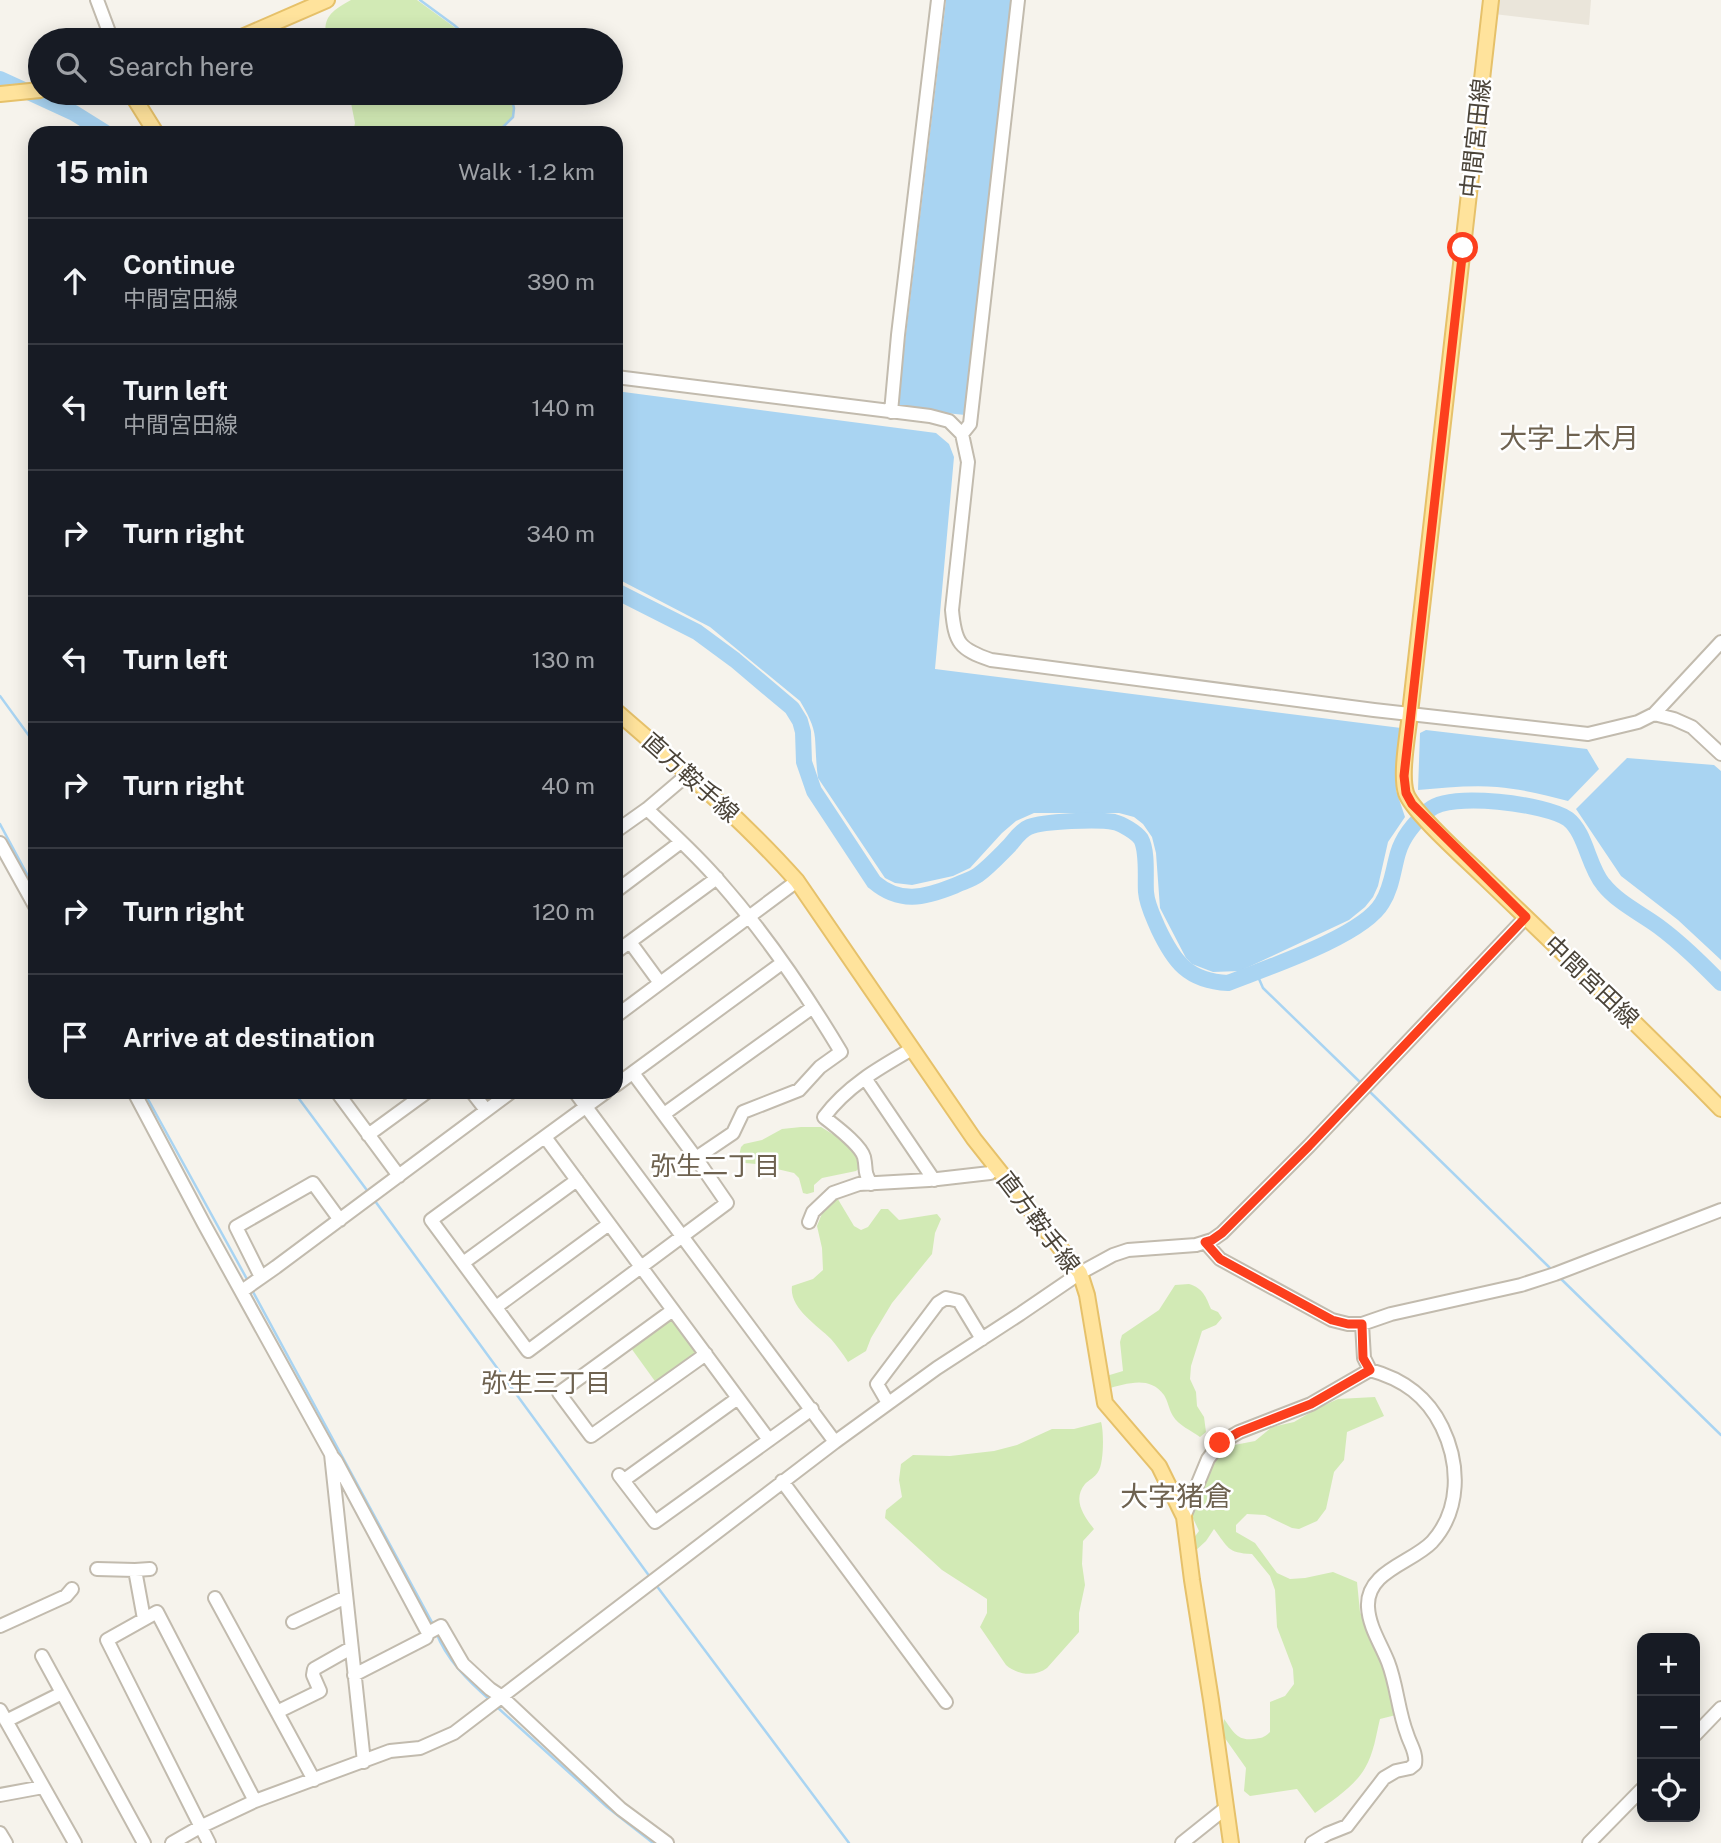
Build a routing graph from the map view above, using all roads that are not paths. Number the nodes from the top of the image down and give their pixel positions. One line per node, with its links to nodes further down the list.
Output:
1 (97, 0): 6 (street)
2 (327, 0): 7 (main road)
3 (938, 0): 13 (street)
4 (1018, 0): 14 (street)
5 (1491, 0): 16 (main road, 中間宮田線)
6 (108, 28)
7 (263, 28)
8 (28, 91): 9 (main road)
9 (0, 94)
10 (138, 105): 11 (main road)
11 (152, 126)
12 (623, 378): 13 (street)
13 (891, 412): 14 (street)
14 (962, 434): 16 (street)
15 (1721, 642): 17 (street)
16 (1410, 713): 17 (street); 30 (main road, 中間宮田線)
17 (1654, 714): 19 (street)
18 (623, 717): 20 (main road, 直方鞍手線)
19 (1721, 754)
20 (687, 775): 21 (street); 26 (main road, 直方鞍手線)
21 (647, 809): 22 (street); 23 (street)
22 (623, 826)
23 (681, 842): 25 (street); 27 (street)
24 (0, 843): 28 (street)
25 (718, 878): 29 (street); 31 (street)
26 (797, 881): 29 (street); 37 (main road, 直方鞍手線)
27 (623, 886)
28 (28, 893)
29 (749, 916): 33 (street); 34 (street)
30 (1526, 917): 49 (main road, 中間宮田線); 65 (street)
31 (630, 942): 32 (street); 34 (street)
32 (623, 947)
33 (782, 963): 35 (street); 38 (street)
34 (660, 983): 36 (street)
35 (813, 1007): 51 (street); 54 (street)
36 (623, 1011)
37 (912, 1049): 39 (street); 55 (main road, 直方鞍手線)
38 (633, 1073): 40 (street); 51 (street)
39 (865, 1078): 58 (street); 59 (street)
40 (623, 1080)
41 (138, 1099): 70 (street)
42 (343, 1099): 52 (street)
43 (417, 1099): 52 (street)
44 (477, 1099): 50 (street)
45 (501, 1099): 50 (street)
46 (580, 1099): 48 (street)
47 (597, 1099): 48 (street)
48 (586, 1107): 53 (street); 64 (street)
49 (1721, 1109)
50 (486, 1110): 56 (street)
51 (664, 1114): 54 (street)
52 (369, 1135): 56 (street)
53 (545, 1137): 57 (street); 66 (street)
54 (696, 1158): 64 (street)
55 (996, 1166): 58 (street); 68 (main road, 直方鞍手線)
56 (398, 1176): 61 (street)
57 (577, 1180): 63 (street); 66 (street)
58 (934, 1180): 59 (street)
59 (871, 1184): 62 (street)
60 (1721, 1210): 73 (street)
61 (340, 1220): 69 (street); 69 (street)
62 (809, 1222)
63 (609, 1224): 67 (street); 71 (street)
64 (683, 1235): 67 (street); 79 (street)
65 (1205, 1242): 68 (street); 73 (street)
66 (463, 1263): 71 (street)
67 (641, 1267): 71 (street); 72 (street)
68 (1080, 1273): 74 (street); 84 (main road, 直方鞍手線)
69 (261, 1277): 70 (street)
70 (242, 1291): 82 (street)
71 (496, 1307)
72 (673, 1310): 75 (street); 75 (street)
73 (1362, 1324): 76 (street)
74 (982, 1339): 78 (street); 78 (street)
75 (706, 1354): 77 (street)
76 (1370, 1370): 84 (street); 122 (street)
77 (738, 1398): 80 (street); 80 (street)
78 (888, 1404): 81 (street)
79 (812, 1409): 80 (street); 81 (street)
80 (769, 1440)
81 (835, 1442): 83 (street)
82 (331, 1454): 89 (street); 94 (street)
83 (782, 1481): 99 (street); 100 (street)
84 (1184, 1517): 111 (main road, 直方鞍手線)
85 (97, 1569): 87 (street)
86 (150, 1569): 87 (street)
87 (135, 1570): 91 (street)
88 (72, 1589): 93 (street)
89 (346, 1597): 92 (street); 95 (street)
90 (215, 1598): 102 (street)
91 (144, 1619): 110 (street); 112 (street)
92 (293, 1622)
93 (0, 1626)
94 (428, 1633): 97 (street); 99 (street)
95 (351, 1648): 97 (street); 102 (street)
96 (42, 1656): 98 (street)
97 (354, 1675): 105 (street)
98 (62, 1693): 103 (street); 116 (street)
99 (502, 1697): 105 (street); 119 (street)
100 (946, 1702)
101 (1721, 1708): 104 (street)
102 (277, 1712): 106 (street)
103 (3, 1716): 107 (street)
104 (1700, 1730)
105 (364, 1762): 106 (street)
106 (314, 1780): 110 (street)
107 (43, 1787): 109 (street); 115 (street)
108 (1637, 1794): 123 (street)
109 (0, 1795)
110 (256, 1801): 112 (street)
111 (1227, 1810): 120 (street); 121 (main road, 直方鞍手線)
112 (200, 1827): 117 (street); 118 (street)
113 (0, 1833): 114 (street)
114 (6, 1843)
115 (75, 1843)
116 (145, 1843)
117 (172, 1843)
118 (209, 1843)
119 (667, 1843)
120 (1182, 1843)
121 (1231, 1843)
122 (1312, 1843)
123 (1589, 1843)

